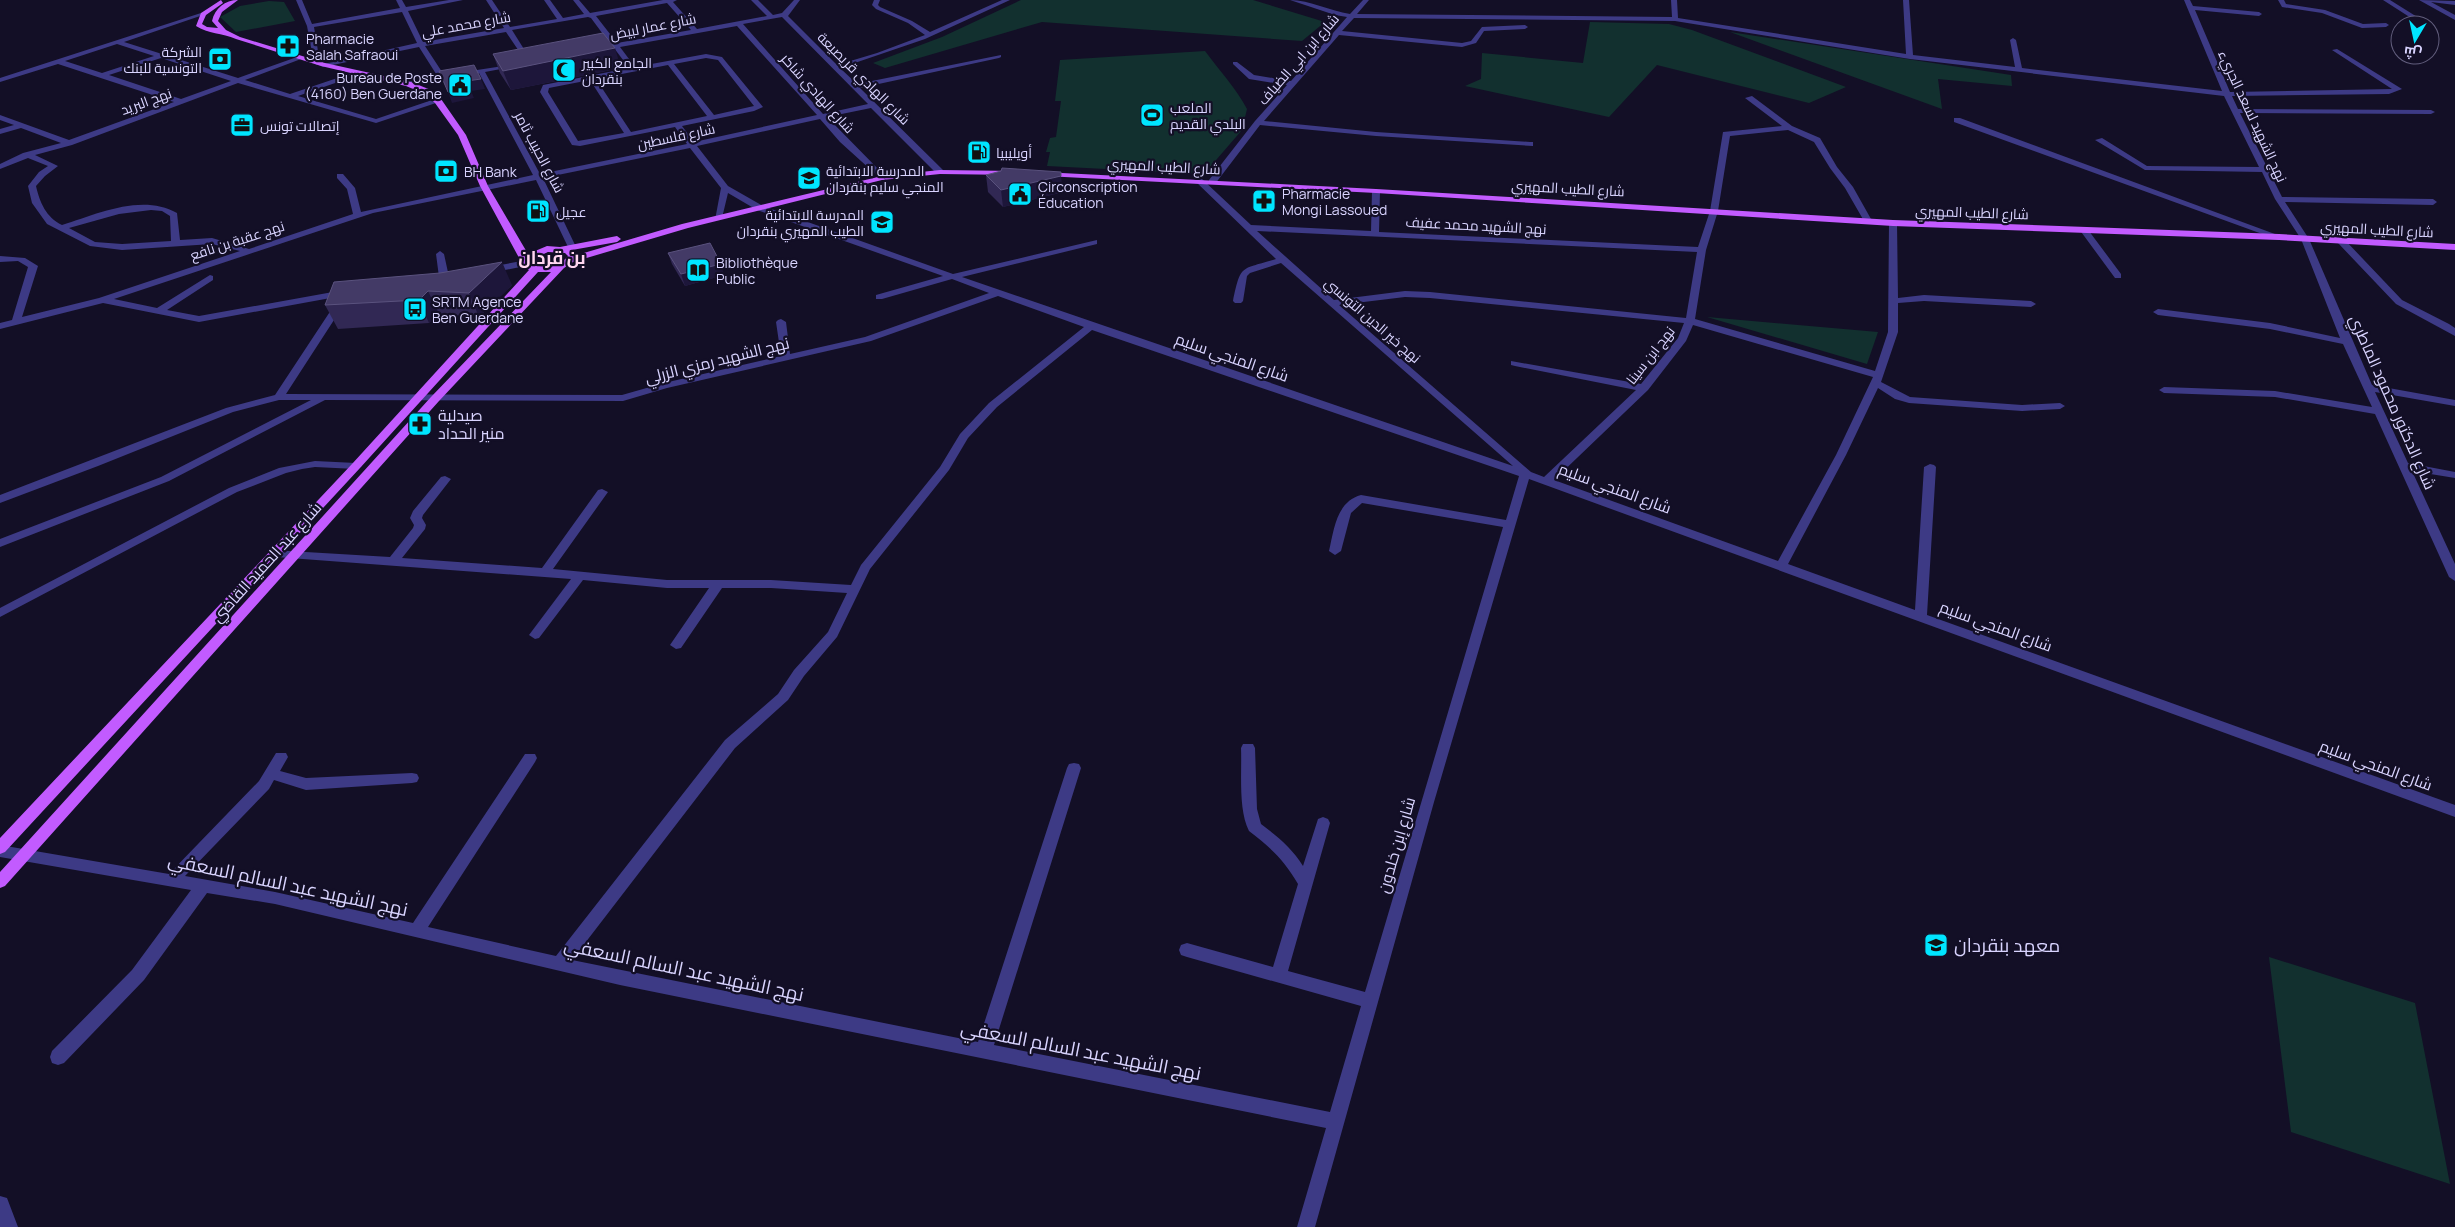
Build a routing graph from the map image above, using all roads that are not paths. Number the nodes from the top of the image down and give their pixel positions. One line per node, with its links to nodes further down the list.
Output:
1 (212, 0): 23 (main road)
2 (236, 0): 23 (main road); 42 (main road)
3 (299, 0): 39 (street)
4 (399, 0): 26 (street)
5 (460, 0): 26 (street)
6 (489, 0): 41 (street)
7 (547, 0): 36 (street)
8 (576, 0): 29 (street)
9 (586, 0): 29 (street)
10 (670, 0): 29 (street, شارع محمد علي); 43 (street)
11 (754, 0): 32 (street)
12 (796, 0): 30 (street)
13 (876, 0): 45 (street)
14 (1007, 0): 45 (street)
15 (1293, 0): 33 (street)
16 (1366, 0): 33 (street, شارع ابن ابي الضياف)
17 (1674, 0): 35 (street)
18 (1906, 0): 54 (street)
19 (2187, 0): 25 (street, نهج الشهيد لسعد الجريء)
20 (2281, 0): 38 (street)
21 (2386, 0): 31 (street)
22 (2423, 0): 24 (street); 34 (street)
23 (221, 2): 27 (main road)
24 (2455, 3)
25 (2190, 8): 28 (street); 75 (street, نهج الشهيد لسعد الجريء)
26 (404, 10): 39 (street); 48 (street)
27 (203, 14): 42 (main road); 47 (street)
28 (2259, 14)
29 (593, 15): 36 (street, شارع محمد علي); 49 (street)
30 (784, 15): 32 (street, شارع عمار لبيض); 62 (street, شارع الهادي قريصيعة)
31 (2411, 15)
32 (771, 16): 37 (street, شارع عمار لبيض)
33 (1352, 16): 35 (street); 44 (street, شارع ابن ابي الضياف)
34 (2455, 18)
35 (1675, 19): 54 (street)
36 (561, 20): 41 (street, شارع محمد علي)
37 (738, 23): 43 (street, شارع عمار لبيض); 83 (street, شارع الهادي شاكر)
38 (2386, 25)
39 (310, 26): 61 (street)
40 (1525, 27): 44 (street)
41 (509, 29): 48 (street, شارع محمد علي); 58 (street)
42 (224, 31): 55 (main road)
43 (695, 31): 49 (street, شارع عمار لبيض)
44 (1337, 33): 73 (street, شارع ابن ابي الضياف)
45 (930, 35): 62 (street)
46 (2013, 40): 64 (street)
47 (115, 42): 52 (street); 57 (street)
48 (421, 44): 61 (street, شارع محمد علي); 68 (street)
49 (616, 46): 51 (street, شارع عمار لبيض); 63 (street)
50 (2335, 50): 75 (street)
51 (587, 51)
52 (161, 56): 67 (street); 71 (street)
53 (999, 56): 74 (street)
54 (1910, 57): 64 (street)
55 (299, 58): 61 (main road); 71 (street, نهج البريد)
56 (538, 60): 58 (street)
57 (57, 61): 67 (street); 70 (street)
58 (529, 62): 65 (street)
59 (670, 63): 63 (street); 85 (street); 85 (street)
60 (1235, 63): 73 (street)
61 (320, 64): 66 (main road)
62 (836, 67): 74 (street, شارع الهادي قريصيعة)
63 (634, 70): 69 (street)
64 (2019, 70): 75 (street)
65 (481, 71): 68 (street); 105 (street, شارع الحبيب ثامر)
66 (355, 73): 72 (main road); 76 (street)
67 (100, 76): 78 (street)
68 (442, 78): 72 (street)
69 (592, 78): 92 (street); 92 (street)
70 (0, 80)
71 (236, 80): 76 (street); 78 (street, نهج البريد)
72 (408, 84): 79 (main road)
73 (1293, 84): 87 (street, شارع ابن ابي الضياف)
74 (855, 87): 80 (street, شارع الهادي قريصيعة)
75 (2227, 94): 81 (street, نهج الشهيد لسعد الجريء)
76 (290, 96): 79 (street)
77 (1749, 98): 90 (street)
78 (180, 101): 94 (street, نهج البريد)
79 (438, 101): 109 (main road)
80 (873, 105): 83 (street, شارع فلسطين); 101 (street, شارع الهادي قريصيعة)
81 (2236, 111): 82 (street); 100 (street, نهج الشهيد لسعد الجريء)
82 (2431, 112)
83 (822, 116): 96 (street, شارع فلسطين); 106 (street, شارع الهادي شاكر)
84 (0, 117): 88 (street)
85 (712, 118): 89 (street)
86 (1957, 120): 125 (street)
87 (1258, 123): 95 (street); 108 (street, شارع ابن ابي الضياف)
88 (20, 125): 91 (street); 94 (street)
89 (676, 125): 92 (street); 96 (street)
90 (1789, 128): 115 (street, نهج ابن سينا); 118 (street)
91 (0, 132)
92 (629, 135)
93 (2099, 140): 100 (street)
94 (69, 143): 97 (street, نهج البريد)
95 (1530, 144)
96 (692, 145): 105 (street, شارع فلسطين); 110 (street)
97 (28, 155): 98 (street, نهج البريد); 99 (street); 121 (street)
98 (0, 158)
99 (0, 167)
100 (2265, 170): 112 (street, نهج الشهيد لسعد الجريء)
101 (940, 172): 102 (main road); 106 (main road)
102 (1024, 173)
103 (1034, 173): 107 (main road, شارع الطيب المهيري)
104 (340, 176): 116 (street)
105 (539, 177): 109 (street, شارع فلسطين); 131 (street, شارع الحبيب ثامر)
106 (882, 178): 114 (main road)
107 (1199, 181): 108 (main road, شارع الطيب المهيري); 122 (street, نهج خير الدين التونسي)
108 (1212, 182): 111 (main road, شارع الطيب المهيري)
109 (484, 186): 116 (street, نهج عقبة بن نافع); 128 (main road)
110 (725, 188): 114 (street, شارع المنجي سليم); 117 (street)
111 (1376, 191): 115 (main road, شارع الطيب المهيري); 124 (street)
112 (2279, 199): 113 (street); 126 (street, نهج الشهيد لسعد الجريء)
113 (2434, 202)
114 (760, 208): 117 (main road); 144 (street, شارع المنجي سليم)
115 (1714, 211): 118 (main road, شارع الطيب المهيري); 134 (street, نهج ابن سينا)
116 (357, 215): 135 (street, نهج عقبة بن نافع)
117 (718, 218): 120 (main road)
118 (1867, 219): 119 (main road, شارع الطيب المهيري)
119 (1893, 223): 123 (main road, شارع الطيب المهيري); 152 (street)
120 (685, 226): 131 (main road); 139 (main road)
121 (60, 228): 130 (street); 130 (street)
122 (1249, 228): 124 (street, نهج الشهيد محمد عفيف); 140 (street, نهج خير الدين التونسي)
123 (2084, 230): 125 (main road, شارع الطيب المهيري); 145 (street)
124 (1375, 233): 134 (street, نهج الشهيد محمد عفيف)
125 (2279, 237): 126 (main road, شارع الطيب المهيري)
126 (2305, 239): 127 (main road, شارع الطيب المهيري); 163 (street, شارع الدكتور محمود الماطري)
127 (2341, 241): 132 (main road, شارع الطيب المهيري); 162 (street)
128 (515, 242): 136 (main road); 141 (main road)
129 (1094, 242): 144 (street)
130 (176, 244): 135 (street)
131 (572, 247): 133 (main road)
132 (2455, 247)
133 (562, 249): 136 (main road); 139 (main road)
134 (1702, 250): 157 (street, نهج ابن سينا)
135 (247, 251): 150 (street, نهج عقبة بن نافع)
136 (540, 251): 141 (main road, شارع عبد الحميد القاضي)
137 (440, 254): 146 (street)
138 (0, 259): 159 (street)
139 (571, 260): 142 (main road)
140 (1282, 260): 151 (street); 153 (street, نهج خير الدين التونسي)
141 (529, 264): 142 (main road); 143 (street); 172 (main road, شارع عبد الحميد القاضي)
142 (560, 266): 173 (main road, شارع عبد الحميد القاضي)
143 (480, 271)
144 (950, 276): 148 (street, شارع المنجي سليم); 149 (street)
145 (2118, 276)
146 (444, 277)
147 (210, 278): 155 (street)
148 (998, 293): 161 (street, شارع المنجي سليم); 164 (street, نهج الشهيد رمزي الزرلي)
149 (879, 297)
150 (102, 300): 155 (street); 159 (street, نهج عقبة بن نافع)
151 (1238, 301)
152 (1892, 301): 154 (street); 166 (street)
153 (1332, 303): 157 (street); 180 (street, نهج خير الدين التونسي)
154 (2031, 304)
155 (160, 311): 170 (street)
156 (2158, 312): 163 (street)
157 (1690, 321): 166 (street); 168 (street, نهج ابن سينا)
158 (781, 322): 164 (street)
159 (16, 323): 160 (street, نهج عقبة بن نافع)
160 (0, 326)
161 (1091, 326): 180 (street, شارع المنجي سليم); 199 (street)
162 (2455, 333)
163 (2347, 342): 167 (street, شارع الدكتور محمود الماطري)
164 (786, 358): 173 (street, نهج الشهيد رمزي الزرلي)
165 (1515, 363): 168 (street)
166 (1877, 379): 175 (street); 194 (street)
167 (2367, 387): 174 (street); 176 (street, شارع الدكتور محمود الماطري)
168 (1644, 388): 183 (street, نهج ابن سينا)
169 (2164, 390): 176 (street)
170 (279, 397): 171 (street, نهج الشهيد رمزي الزرلي); 185 (street, نهج الشهيد رمزي الزرلي)
171 (323, 398): 172 (street, نهج الشهيد رمزي الزرلي); 187 (street)
172 (418, 398): 173 (street, نهج الشهيد رمزي الزرلي); 177 (main road, شارع عبد الحميد القاضي)
173 (435, 399): 192 (main road, شارع عبد الحميد القاضي)
174 (2455, 403)
175 (2060, 406)
176 (2378, 411): 178 (street, شارع الدكتور محمود الماطري)
177 (356, 466): 191 (main road, شارع عبد الحميد القاضي); 200 (street)
178 (2404, 466): 181 (street); 188 (street, شارع الدكتور محمود الماطري)
179 (1930, 467): 201 (street)
180 (1528, 475): 183 (street, شارع المنجي سليم); 186 (street, شارع إبن خلدون)
181 (2455, 475)
182 (445, 479): 193 (street)
183 (1546, 481): 194 (street, شارع المنجي سليم)
184 (602, 492): 195 (street)
185 (0, 499)
186 (1510, 524): 190 (street); 222 (street, شارع إبن خلدون)
187 (0, 543)
188 (2441, 548): 189 (street); 197 (street, شارع الدكتور محمود الماطري)
189 (2455, 550)
190 (1335, 551)
191 (276, 553): 192 (street); 212 (main road, شارع عبد الحميد القاضي)
192 (296, 553): 193 (street); 213 (main road, شارع عبد الحميد القاضي)
193 (394, 560): 195 (street)
194 (1780, 566): 201 (street, شارع المنجي سليم)
195 (545, 572): 196 (street)
196 (579, 576): 198 (street); 202 (street)
197 (2455, 578)
198 (717, 586): 199 (street); 203 (street)
199 (855, 589): 220 (street)
200 (0, 613)
201 (1921, 616): 210 (street, شارع المنجي سليم)
202 (535, 635)
203 (676, 645)
204 (1248, 748): 216 (street)
205 (281, 757): 208 (street)
206 (530, 758): 218 (street)
207 (1074, 768): 223 (street)
208 (271, 774): 209 (street); 214 (street)
209 (412, 778)
210 (2455, 811)
211 (1323, 823): 216 (street)
212 (0, 850): 213 (street, نهج الشهيد عبد السالم السعفي)
213 (25, 855): 214 (street, نهج الشهيد عبد السالم السعفي); 215 (main road, شارع عبد الحميد القاضي)
214 (172, 880): 217 (street, نهج الشهيد عبد السالم السعفي)
215 (0, 882)
216 (1306, 884): 221 (street)
217 (203, 886): 218 (street, نهج الشهيد عبد السالم السعفي); 224 (street)
218 (417, 931): 220 (street, نهج الشهيد عبد السالم السعفي)
219 (1187, 950): 221 (street)
220 (560, 964): 223 (street, نهج الشهيد عبد السالم السعفي)
221 (1279, 975): 222 (street)
222 (1369, 1000): 225 (street, شارع إبن خلدون)
223 (984, 1050): 225 (street, نهج الشهيد عبد السالم السعفي)
224 (58, 1057)
225 (1336, 1121): 228 (street, شارع إبن خلدون)
226 (0, 1205): 227 (street)
227 (9, 1227)
228 (1306, 1227)

